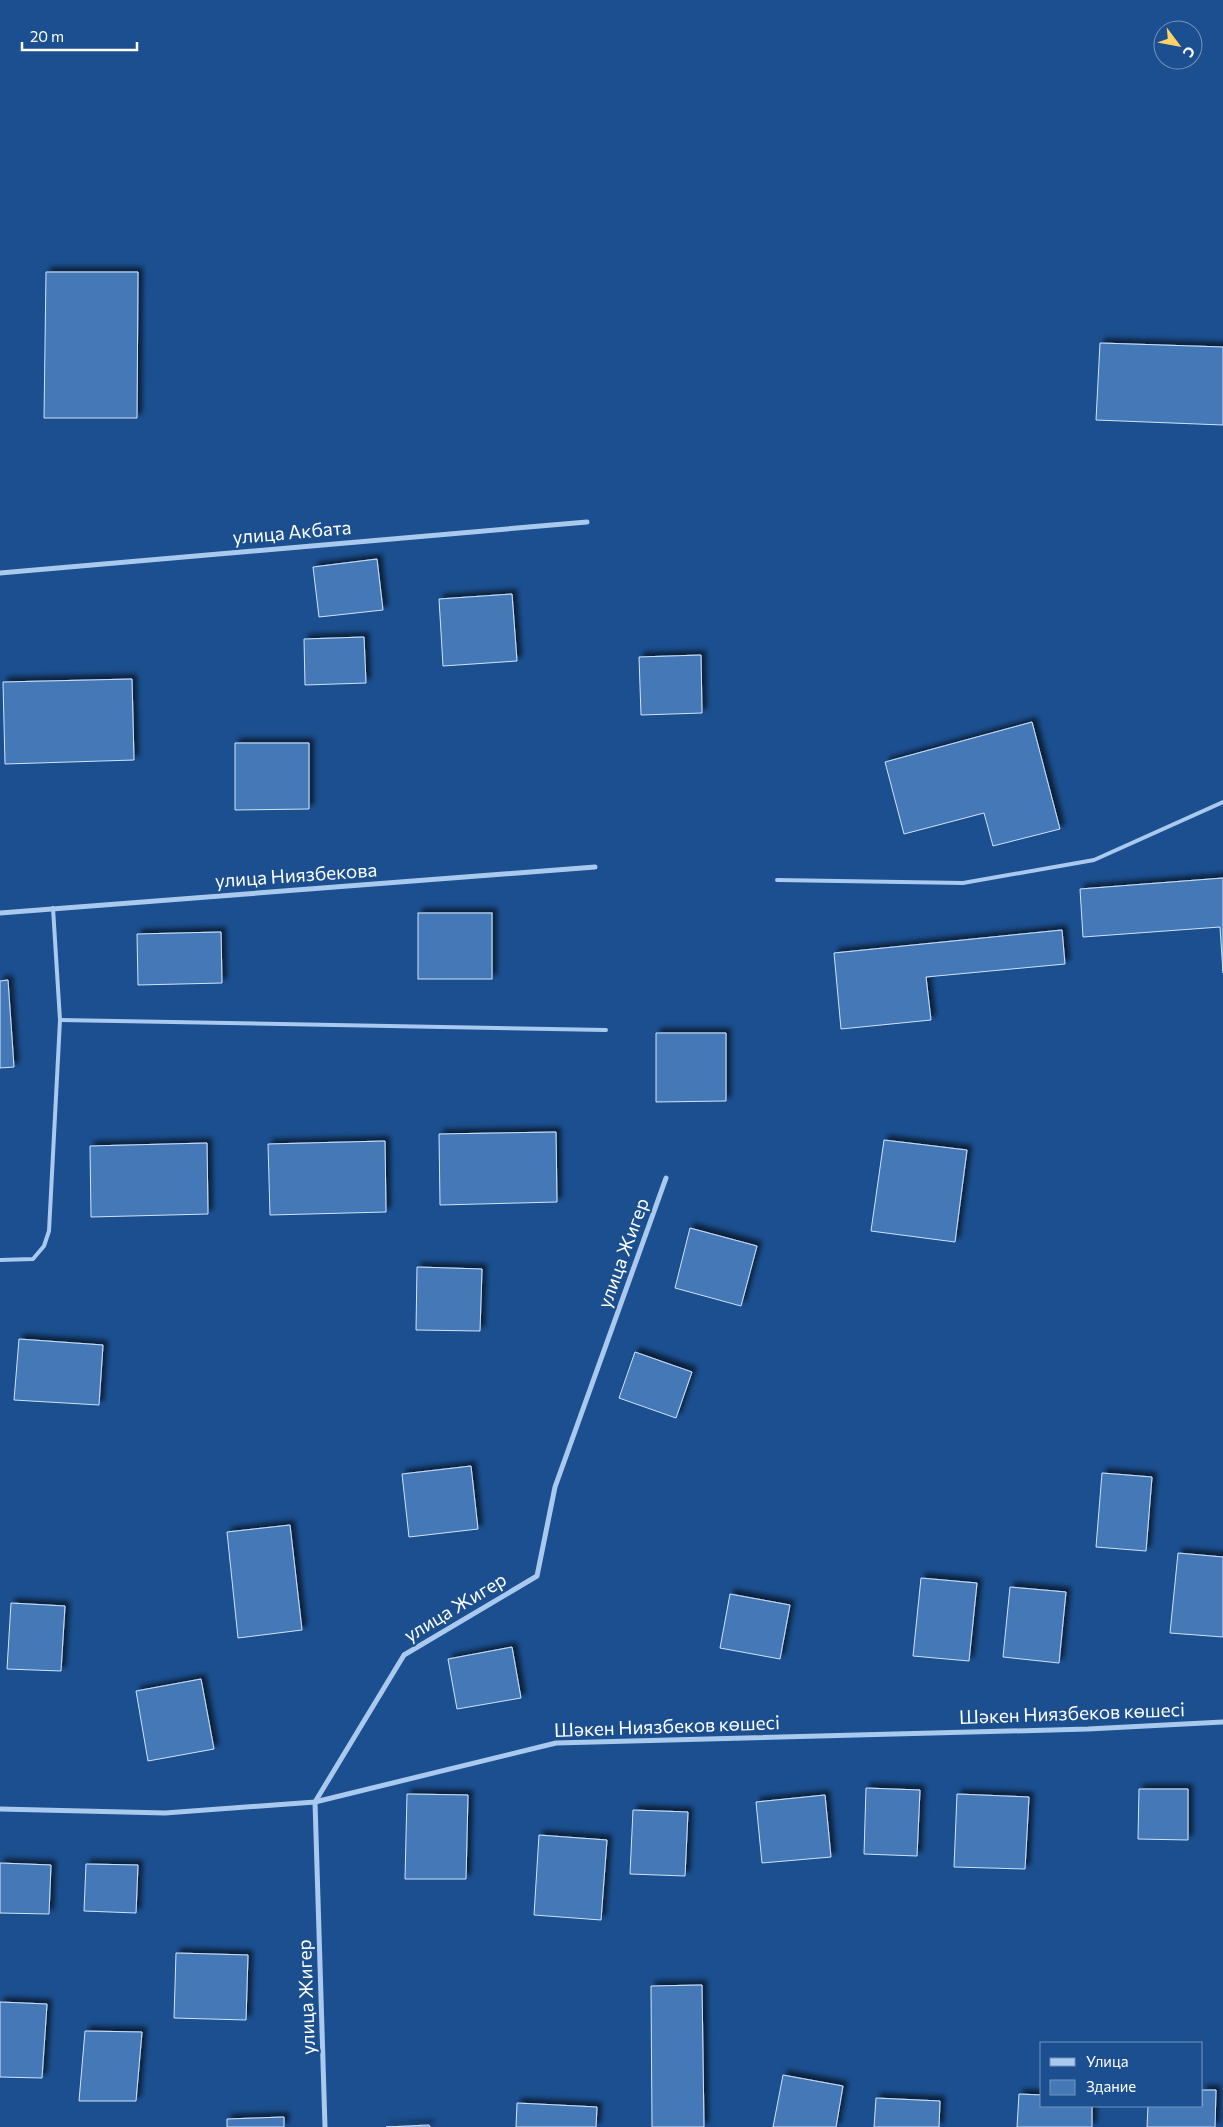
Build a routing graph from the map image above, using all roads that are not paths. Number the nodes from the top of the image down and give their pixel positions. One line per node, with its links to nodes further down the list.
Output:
1 (587, 522): 2 (street, улица Акбата)
2 (0, 573)
3 (1223, 802): 5 (lane)
4 (594, 867): 6 (street, улица Ниязбекова)
5 (777, 880)
6 (53, 908): 7 (street, улица Ниязбекова); 8 (lane)
7 (0, 913)
8 (60, 1020): 9 (lane); 11 (lane)
9 (606, 1030)
10 (666, 1178): 13 (street, улица Жигер)
11 (0, 1260)
12 (1223, 1722): 13 (street, Шәкен Ниязбеков көшесі)
13 (316, 1802): 14 (street, Шәкен Ниязбеков көшесі); 15 (street, улица Жигер)
14 (0, 1809)
15 (325, 2127)

